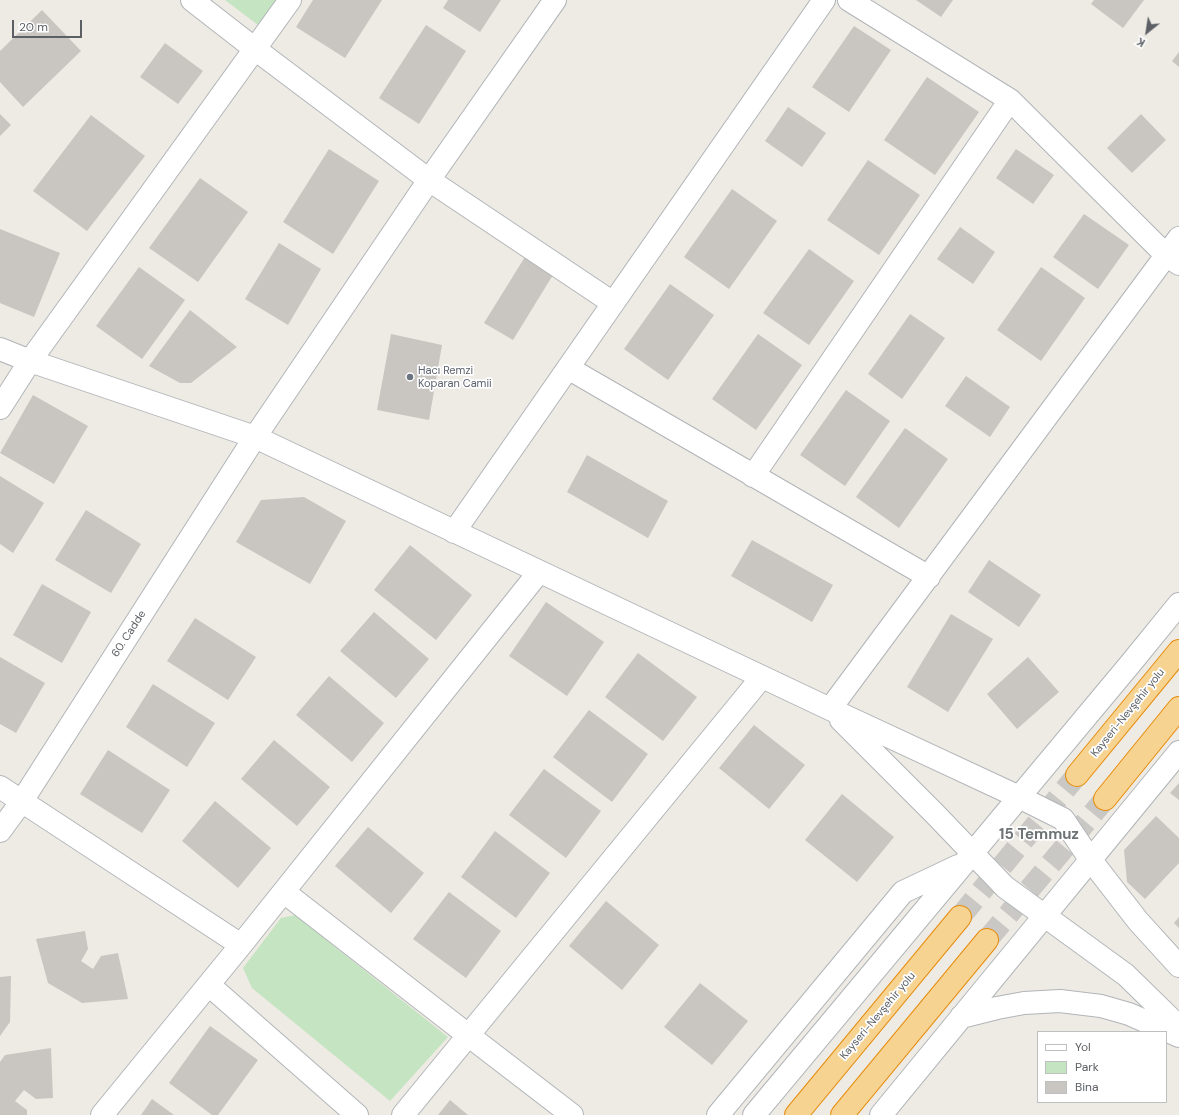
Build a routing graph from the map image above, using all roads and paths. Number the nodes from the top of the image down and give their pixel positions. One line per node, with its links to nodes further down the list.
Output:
1 (192, 0): 6 (street)
2 (290, 0): 6 (street)
3 (555, 0): 8 (street, 60. Cadde)
4 (824, 0): 11 (street)
5 (849, 0): 7 (street)
6 (255, 49): 8 (street); 13 (street)
7 (1010, 100): 10 (street); 17 (street)
8 (429, 180): 11 (street); 16 (street, 60. Cadde)
9 (1179, 238): 10 (street)
10 (1173, 260): 20 (street)
11 (613, 303): 14 (street)
12 (0, 349): 13 (street)
13 (30, 361): 15 (street); 16 (street)
14 (568, 368): 17 (street); 18 (street)
15 (0, 408)
16 (255, 437): 18 (street); 31 (street, 60. Cadde)
17 (754, 476): 20 (street)
18 (454, 532): 19 (street)
19 (539, 572): 23 (street); 35 (street)
20 (929, 577): 25 (street)
21 (1179, 604): 29 (street)
22 (1179, 652): 27 (highway, Kayseri-Nevşehir yolu)
23 (762, 677): 25 (street); 44 (street)
24 (1179, 708): 30 (highway)
25 (830, 710): 29 (street); 33 (street)
26 (1179, 752): 34 (street)
27 (1077, 776)
28 (0, 787): 31 (street)
29 (1018, 797): 33 (street); 34 (street)
30 (1105, 799)
31 (22, 801): 32 (street, 60. Cadde); 39 (street)
32 (0, 831)
33 (968, 858): 36 (street); 50 (street); 51 (street)
34 (1090, 860): 36 (street); 40 (street)
35 (284, 892): 39 (street); 44 (street)
36 (1044, 916): 42 (street); 43 (street)
37 (960, 917): 52 (highway, Kayseri-Nevşehir yolu)
38 (988, 940): 53 (highway)
39 (241, 944): 41 (street)
40 (1179, 966)
41 (209, 984): 46 (street); 47 (street)
42 (961, 1017): 45 (street); 54 (street)
43 (1179, 1027)
44 (468, 1036): 48 (street); 49 (street)
45 (1179, 1036)
46 (102, 1115)
47 (357, 1115)
48 (403, 1115)
49 (572, 1115)
50 (718, 1115)
51 (754, 1115)
52 (796, 1115)
53 (842, 1115)
54 (881, 1115)

